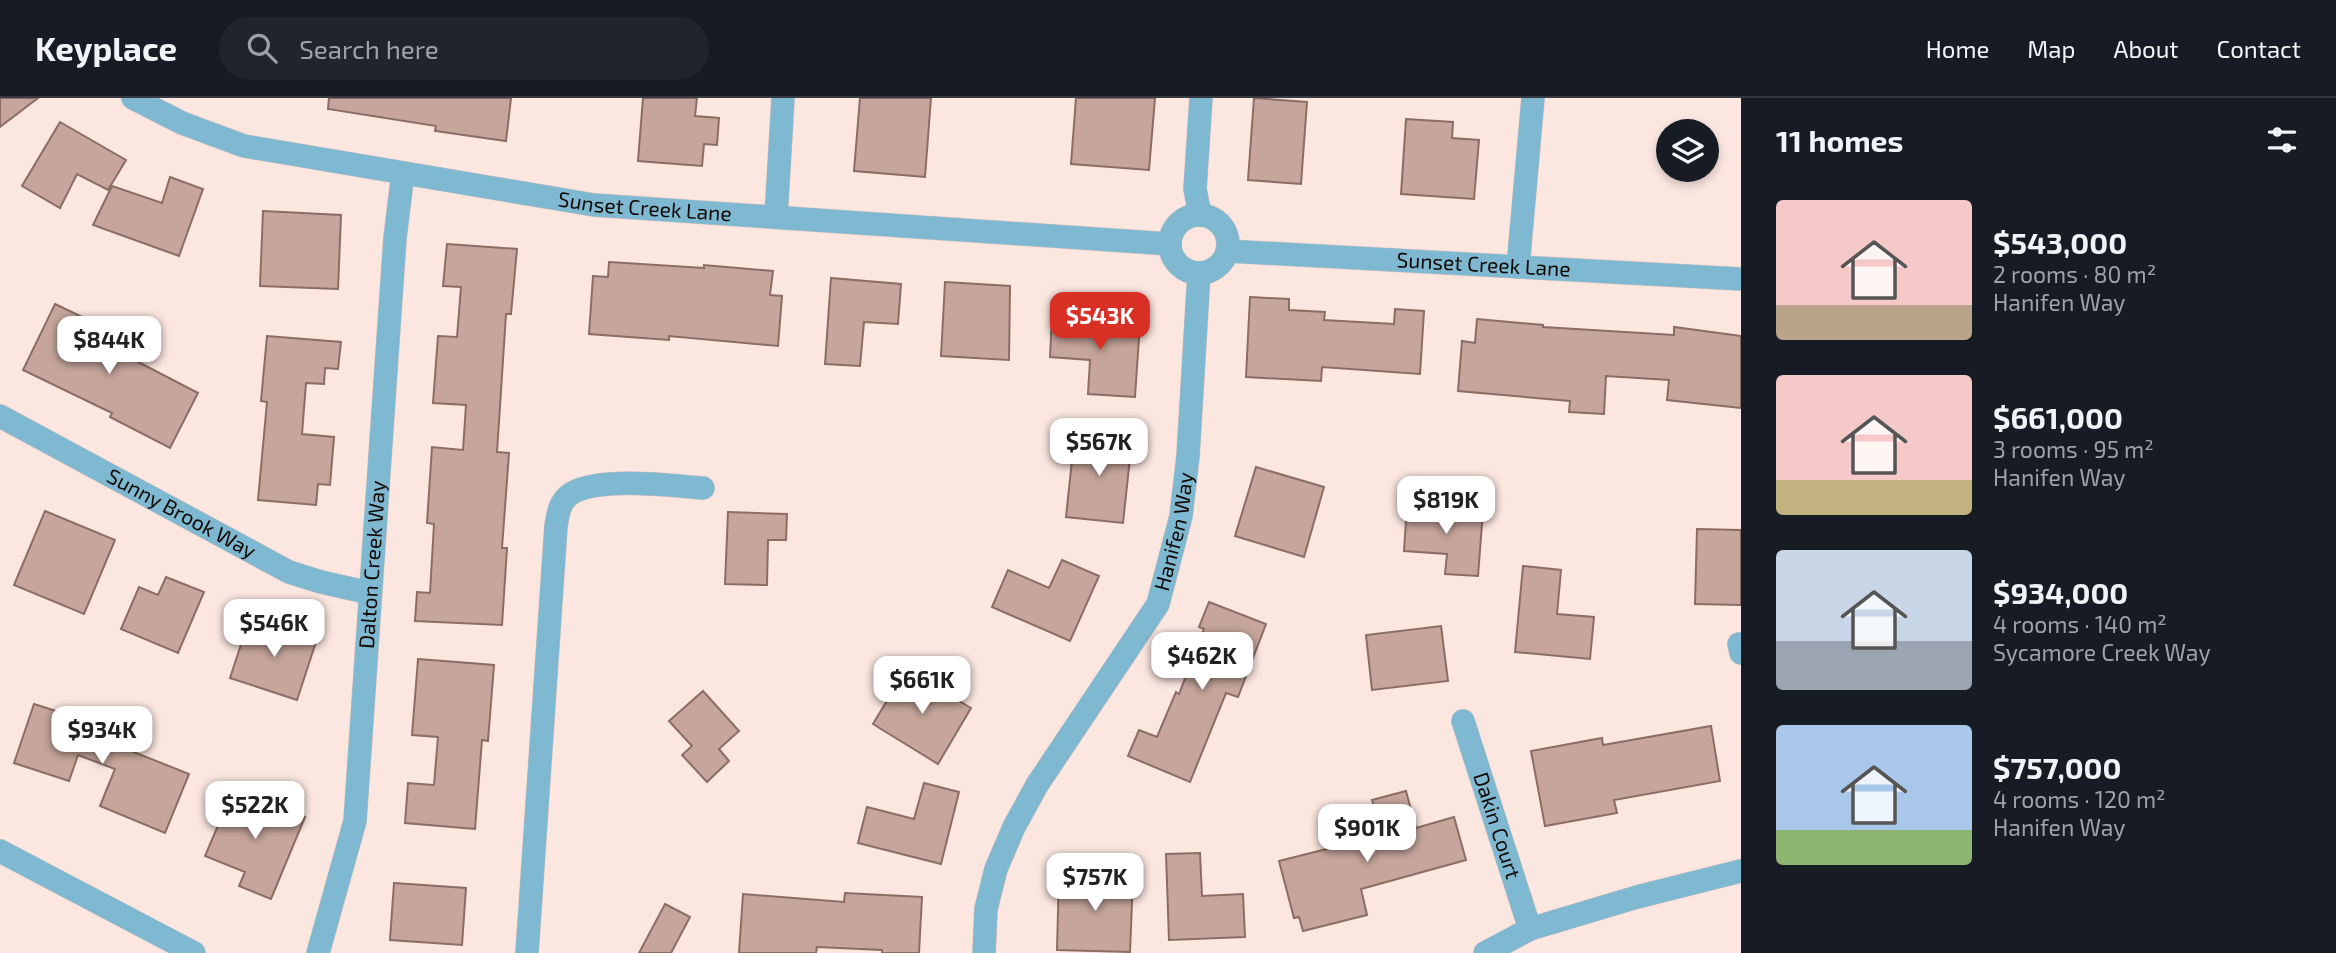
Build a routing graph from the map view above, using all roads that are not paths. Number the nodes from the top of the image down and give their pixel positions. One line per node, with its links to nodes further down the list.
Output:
1 (133, 98): 5 (street, Sunset Creek Lane)
2 (783, 98): 7 (street)
3 (1200, 98): 6 (street)
4 (1533, 98): 10 (street)
5 (402, 173): 7 (street, Sunset Creek Lane); 15 (street, Dalton Creek Way)
6 (1200, 215): 8 (street); 9 (street)
7 (776, 217): 8 (street, Sunset Creek Lane)
8 (1170, 244): 11 (street)
9 (1227, 251): 10 (street, Sunset Creek Lane); 11 (street)
10 (1518, 267): 12 (street, Sunset Creek Lane)
11 (1199, 274): 23 (street, Hanifen Way)
12 (1741, 279)
13 (0, 416): 15 (street, Sunny Brook Way)
14 (703, 488): 22 (street)
15 (370, 593): 21 (street, Dalton Creek Way)
16 (1463, 721): 19 (street, Dakin Court)
17 (0, 850): 20 (street)
18 (1741, 871): 19 (street)
19 (1530, 929): 24 (street)
20 (194, 953)
21 (318, 953)
22 (527, 953)
23 (984, 953)
24 (1485, 953)

